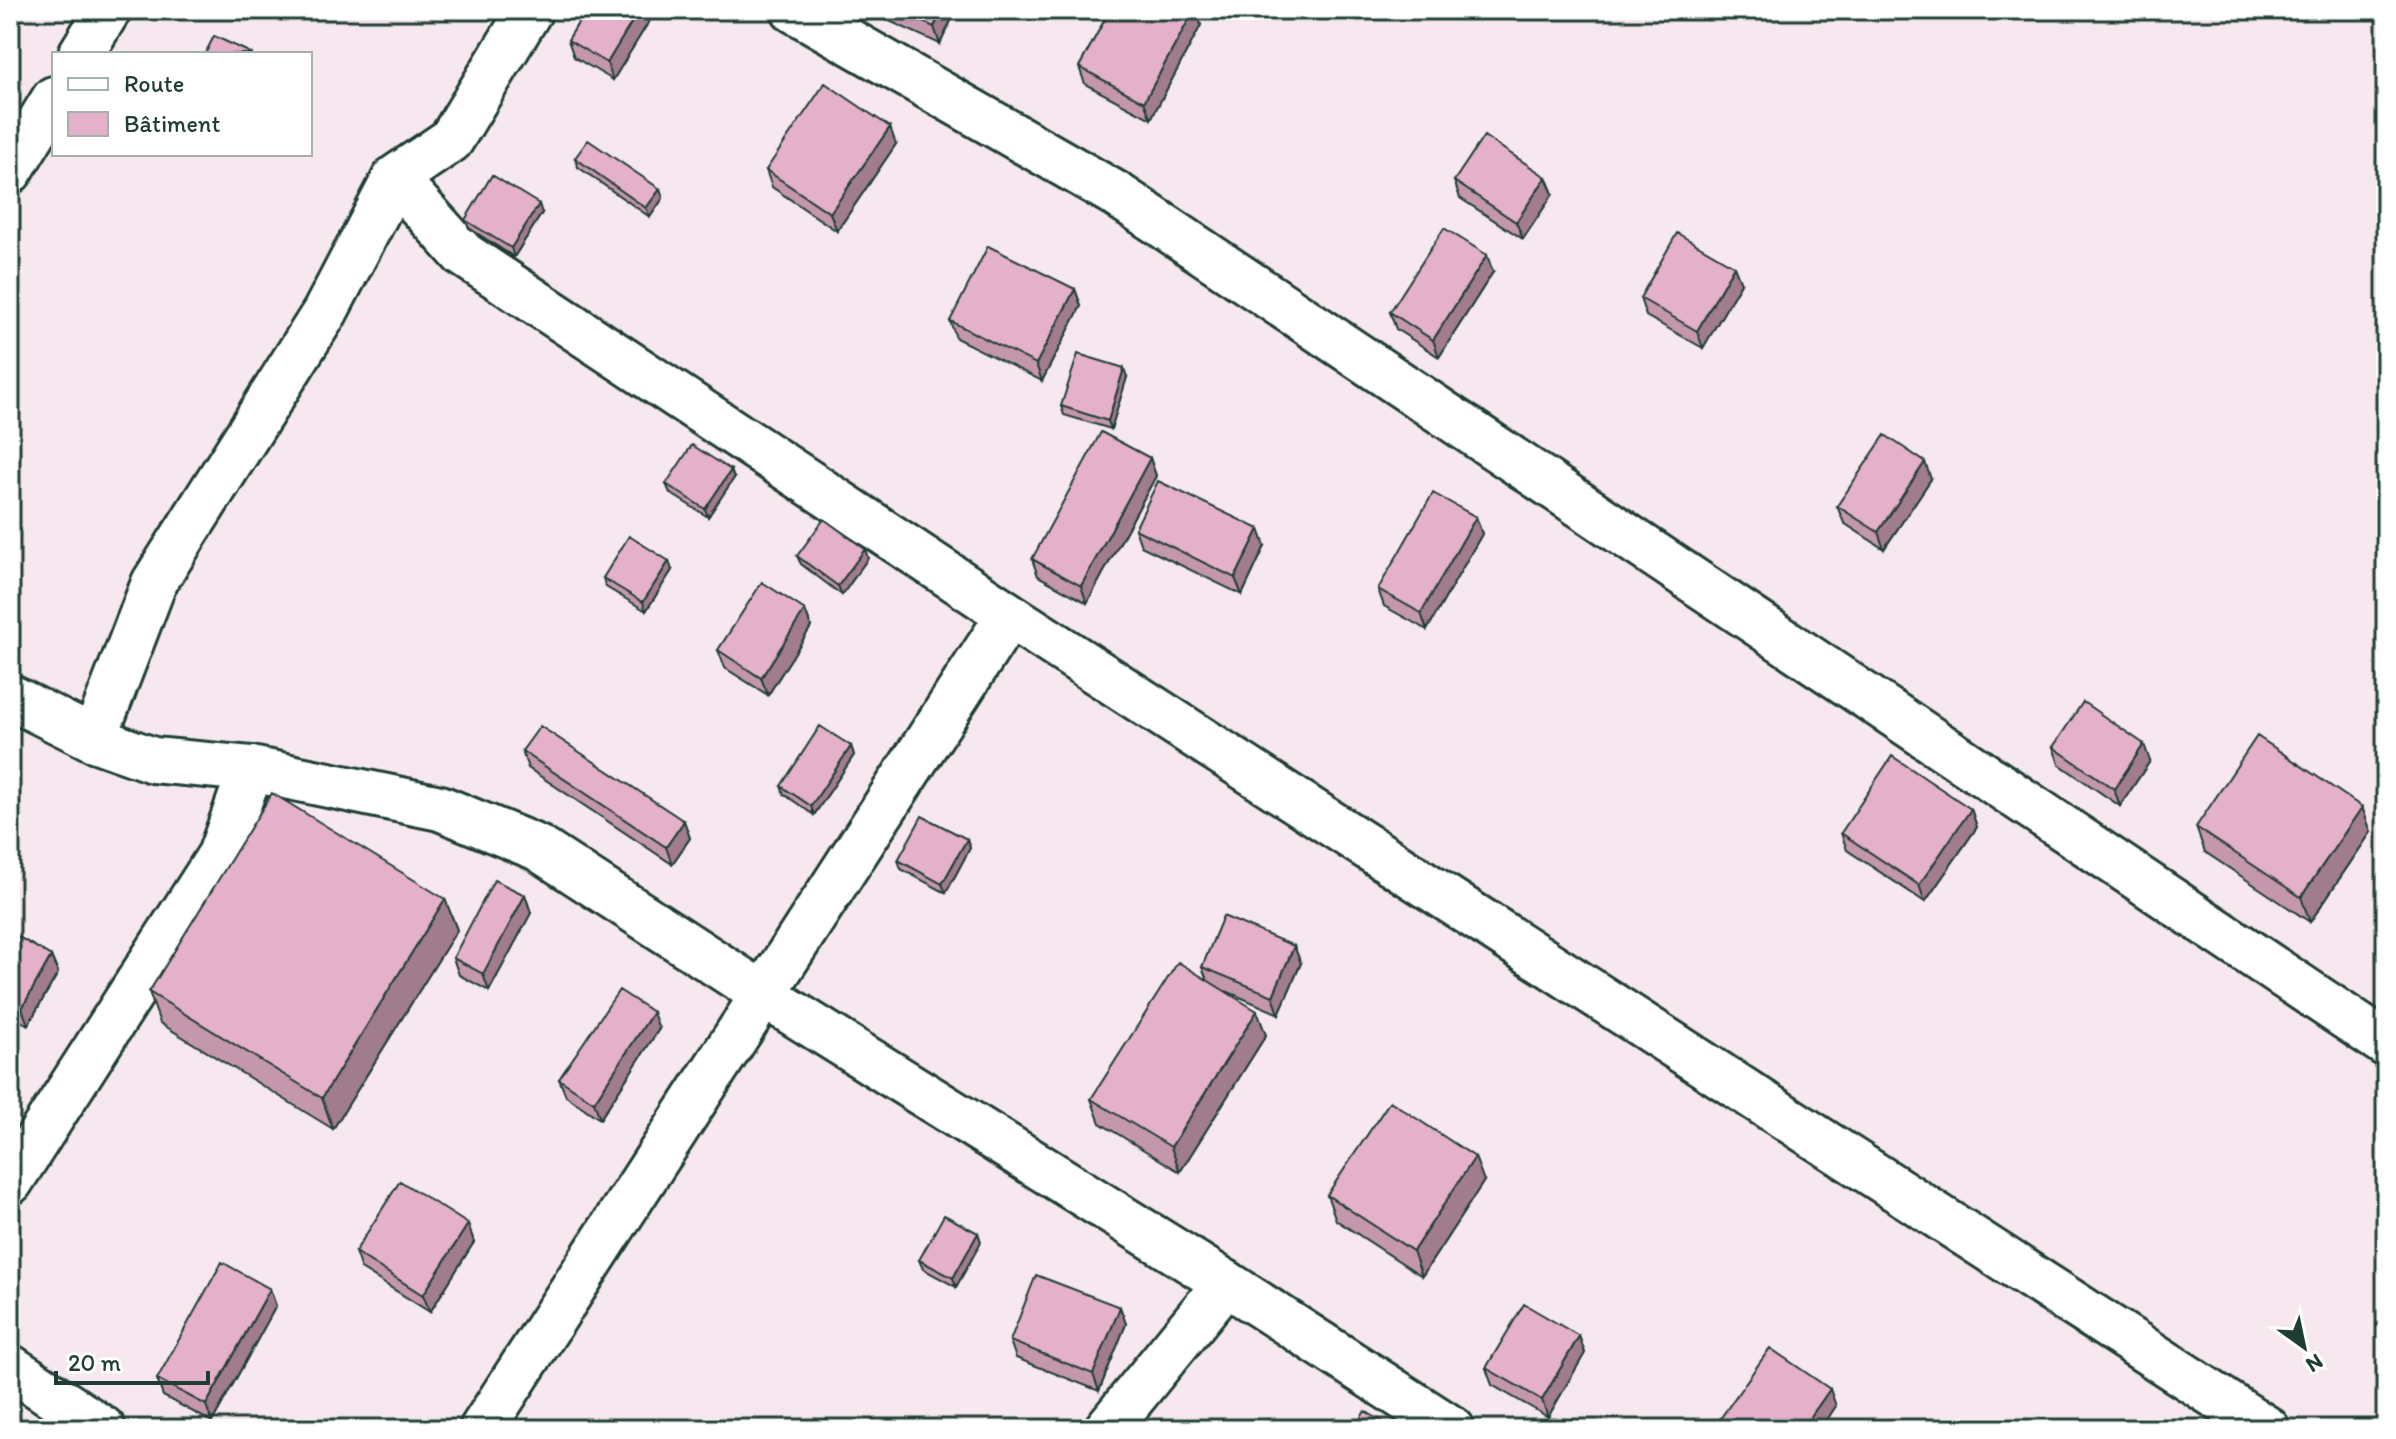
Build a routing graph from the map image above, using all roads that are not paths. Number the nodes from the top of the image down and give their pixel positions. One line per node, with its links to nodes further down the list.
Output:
1 (108, 10): 4 (street)
2 (530, 10): 7 (street)
3 (794, 10): 13 (street)
4 (82, 52)
5 (52, 102): 6 (street)
6 (10, 171)
7 (395, 178): 8 (street); 10 (street)
8 (1009, 615): 12 (street); 21 (street)
9 (10, 697): 10 (street)
10 (94, 739): 11 (street)
11 (251, 769): 12 (street); 14 (street)
12 (764, 995): 15 (street); 18 (street)
13 (2386, 1044)
14 (10, 1182)
15 (1226, 1283): 19 (street); 20 (street)
16 (10, 1367): 17 (street)
17 (103, 1429)
18 (482, 1429)
19 (1107, 1429)
20 (1452, 1429)
21 (2267, 1429)

